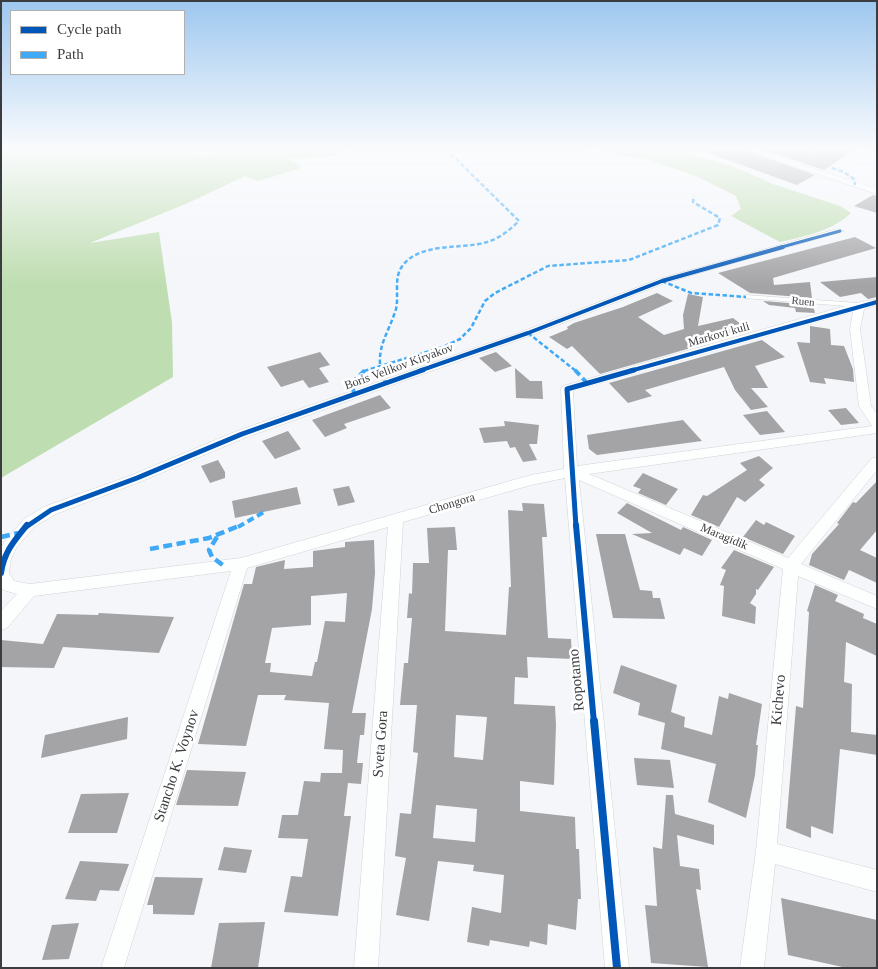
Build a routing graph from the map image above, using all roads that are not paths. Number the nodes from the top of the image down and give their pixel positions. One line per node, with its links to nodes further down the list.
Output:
1 (840, 231): 13 (street, Boris Velikov Kiryakov)
2 (746, 297): 4 (lane, Ruen)
3 (877, 302): 4 (street, Markovi kuli)
4 (860, 305): 5 (street, Markovi kuli); 6 (street)
5 (567, 389): 9 (street, Ropotamo)
6 (877, 423)
7 (877, 430): 9 (street, Chongora)
8 (877, 462): 12 (street)
9 (571, 472): 10 (street, Chongora); 12 (street, Maragidik); 21 (street, Ropotamo)
10 (396, 521): 11 (street, Chongora); 20 (street, Sveta Gora)
11 (241, 564): 14 (street, Chongora); 19 (street, Stancho K. Voynov)
12 (791, 565): 15 (street, Maragidik); 17 (street, Kichevo)
13 (1, 574): 14 (street, Boris Velikov Kiryakov)
14 (30, 590): 16 (street)
15 (877, 603)
16 (1, 623)
17 (766, 851): 18 (street); 22 (street, Kichevo)
18 (877, 881)
19 (112, 968)
20 (366, 968)
21 (616, 968)
22 (752, 968)

